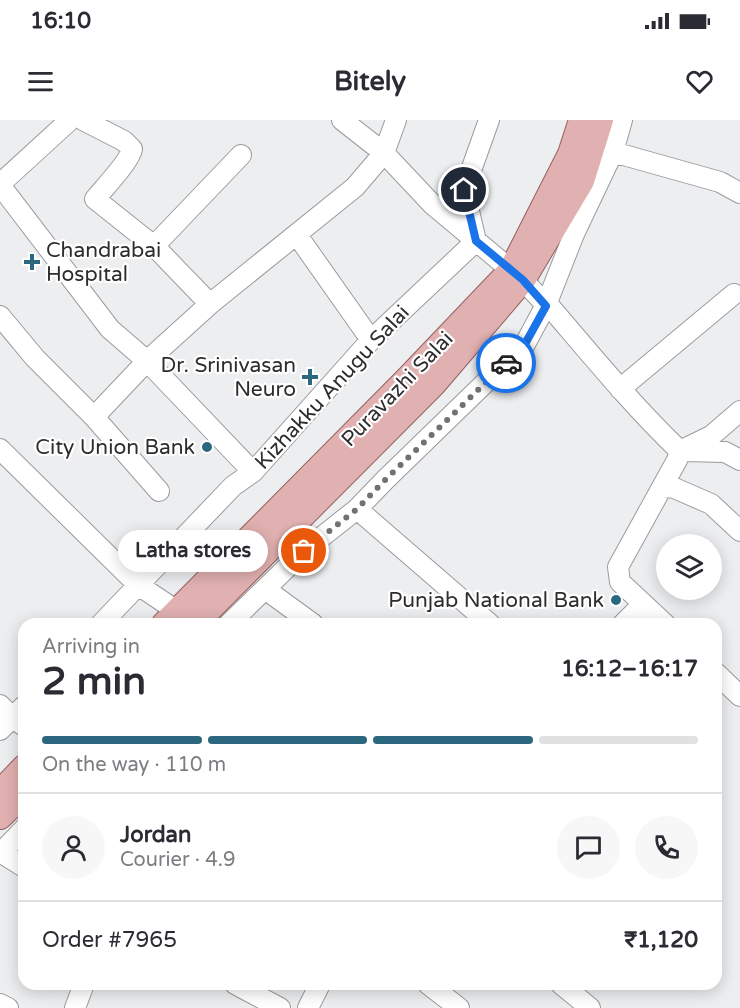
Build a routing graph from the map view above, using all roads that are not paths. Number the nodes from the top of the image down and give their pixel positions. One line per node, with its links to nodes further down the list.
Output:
1 (70, 120): 12 (street)
2 (83, 120): 16 (street)
3 (342, 120): 10 (street)
4 (396, 120): 10 (street)
5 (489, 120): 15 (street)
6 (581, 120): 17 (main road, Puravazhi Salai)
7 (601, 120): 9 (main road, Puravazhi Salai)
8 (622, 120): 9 (street)
9 (603, 151): 13 (street); 17 (main road, Puravazhi Salai); 20 (street)
10 (384, 153): 14 (street); 15 (street)
11 (241, 155): 16 (street)
12 (0, 184): 23 (street)
13 (740, 192)
14 (297, 235): 19 (street); 22 (street)
15 (476, 241): 17 (street); 22 (street, Kizhakku Anugu Salai)
16 (154, 246): 19 (street)
17 (517, 275): 20 (street); 40 (main road, Puravazhi Salai)
18 (734, 294): 24 (street)
19 (210, 304): 23 (street)
20 (546, 306): 24 (street); 33 (street)
21 (0, 316): 26 (street)
22 (371, 340): 30 (street, Kizhakku Anugu Salai)
23 (147, 361): 26 (street); 30 (street)
24 (620, 389): 28 (street)
25 (740, 411): 28 (street)
26 (94, 417): 32 (street)
27 (0, 449): 35 (street)
28 (680, 451): 29 (street); 31 (street)
29 (740, 460)
30 (253, 472): 35 (street, Kizhakku Anugu Salai)
31 (662, 488): 34 (street); 37 (street)
32 (159, 490)
33 (357, 509): 36 (street); 43 (street)
34 (740, 531)
35 (138, 585): 38 (street, Kizhakku Anugu Salai); 39 (street)
36 (265, 589): 41 (street); 42 (street)
37 (644, 604): 44 (street); 45 (street)
38 (107, 618)
39 (177, 618)
40 (181, 618)
41 (235, 618)
42 (305, 618)
43 (483, 618)
44 (629, 618)
45 (659, 618)
46 (722, 679): 47 (street)
47 (740, 696)
48 (18, 773): 49 (main road)
49 (0, 792)
50 (18, 800): 51 (main road)
51 (0, 817)
52 (18, 835): 53 (street)
53 (0, 853): 54 (street)
54 (18, 864)
55 (82, 990): 62 (street)
56 (246, 990): 63 (street)
57 (317, 990): 64 (street)
58 (436, 990): 65 (street)
59 (568, 990): 66 (street)
60 (0, 1004): 61 (street)
61 (8, 1008)
62 (75, 1008)
63 (280, 1008)
64 (308, 1008)
65 (459, 1008)
66 (590, 1008)

